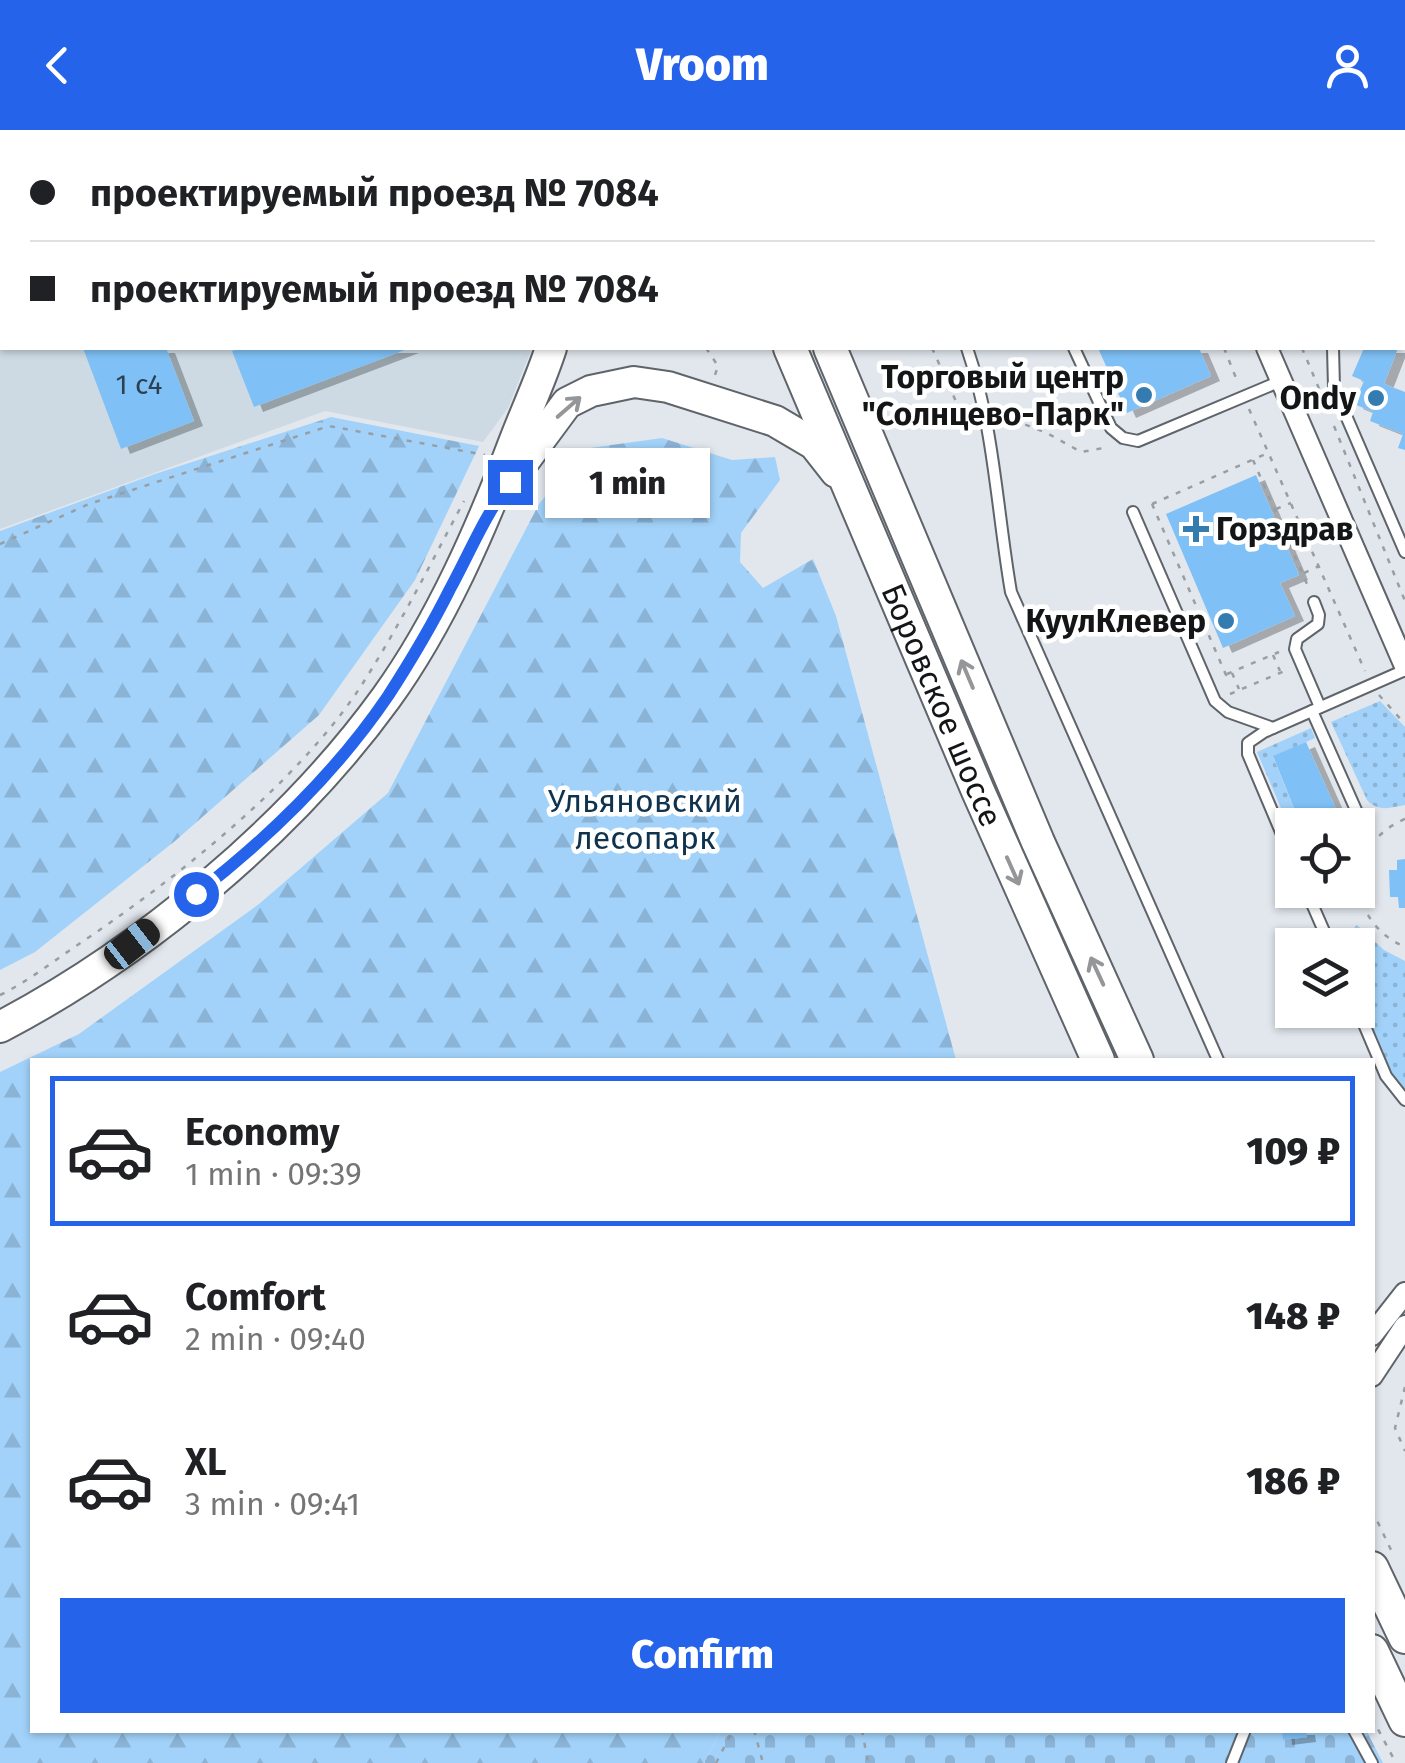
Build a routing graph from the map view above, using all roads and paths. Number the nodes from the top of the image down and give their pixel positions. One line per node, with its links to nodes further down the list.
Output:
1 (550, 350): 23 (street)
2 (707, 350): 13 (path)
3 (791, 350): 22 (main road, Боровское шоссе)
4 (831, 350): 58 (main road, Боровское шоссе, one-way to 4)
5 (933, 350): 16 (path)
6 (968, 350): 16 (lane)
7 (1075, 350): 18 (lane)
8 (1225, 350): 14 (path)
9 (1267, 350): 12 (street)
10 (1303, 350): 15 (path)
11 (1333, 350): 31 (lane)
12 (1281, 381): 14 (lane); 39 (street)
13 (711, 386)
14 (1243, 397): 18 (lane); 19 (path)
15 (1324, 402)
16 (988, 418): 18 (path); 59 (lane)
17 (1332, 420): 34 (path)
18 (1122, 438)
19 (1268, 453): 21 (path); 24 (path)
20 (487, 455): 30 (path)
21 (1253, 460): 25 (path); 26 (path)
22 (851, 492): 23 (street, one-way to 22); 57 (main road, Боровское шоссе, one-way to 57)
23 (479, 500): 54 (path); 55 (street)
24 (1290, 503): 26 (path); 28 (path)
25 (1152, 504): 27 (path); 42 (path)
26 (1274, 510): 29 (path)
27 (1132, 512): 43 (lane)
28 (1304, 534): 29 (path); 32 (path)
29 (1288, 541): 33 (path)
30 (0, 544)
31 (1405, 552)
32 (1319, 566): 33 (path); 44 (path)
33 (1302, 574): 35 (path)
34 (1405, 601)
35 (1314, 602): 36 (lane)
36 (1294, 645): 37 (path); 38 (lane)
37 (1272, 654): 40 (path); 41 (path)
38 (1301, 663): 41 (path); 47 (lane)
39 (1405, 668): 44 (lane)
40 (1232, 672): 42 (path); 45 (path)
41 (1280, 672): 45 (path)
42 (1226, 675): 43 (path)
43 (1206, 683): 46 (lane)
44 (1371, 685): 47 (lane); 48 (path)
45 (1239, 690): 46 (path)
46 (1214, 701): 49 (lane)
47 (1316, 709): 49 (lane); 50 (lane)
48 (1405, 724)
49 (1274, 728): 51 (lane)
50 (1356, 808)
51 (1275, 818)
52 (1405, 819): 53 (path)
53 (1405, 947)
54 (0, 996)
55 (0, 1026)
56 (1366, 1028): 60 (lane)
57 (1097, 1058)
58 (1136, 1058)
59 (1217, 1058)
60 (1405, 1100)
61 (1405, 1293): 63 (street)
62 (1405, 1326): 64 (street)
63 (1375, 1332)
64 (1375, 1371)
65 (1405, 1387): 66 (path)
66 (1405, 1452)
67 (1375, 1523): 68 (path)
68 (1385, 1565): 69 (main road)
69 (1405, 1637)
70 (1375, 1657): 71 (main road)
71 (1405, 1720)
72 (1375, 1724): 83 (path)
73 (731, 1733): 78 (path)
74 (755, 1733): 79 (path)
75 (863, 1733): 80 (path)
76 (1244, 1733): 81 (lane)
77 (1356, 1733): 82 (lane)
78 (716, 1763)
79 (763, 1763)
80 (868, 1763)
81 (1232, 1763)
82 (1372, 1763)
83 (1396, 1763)

